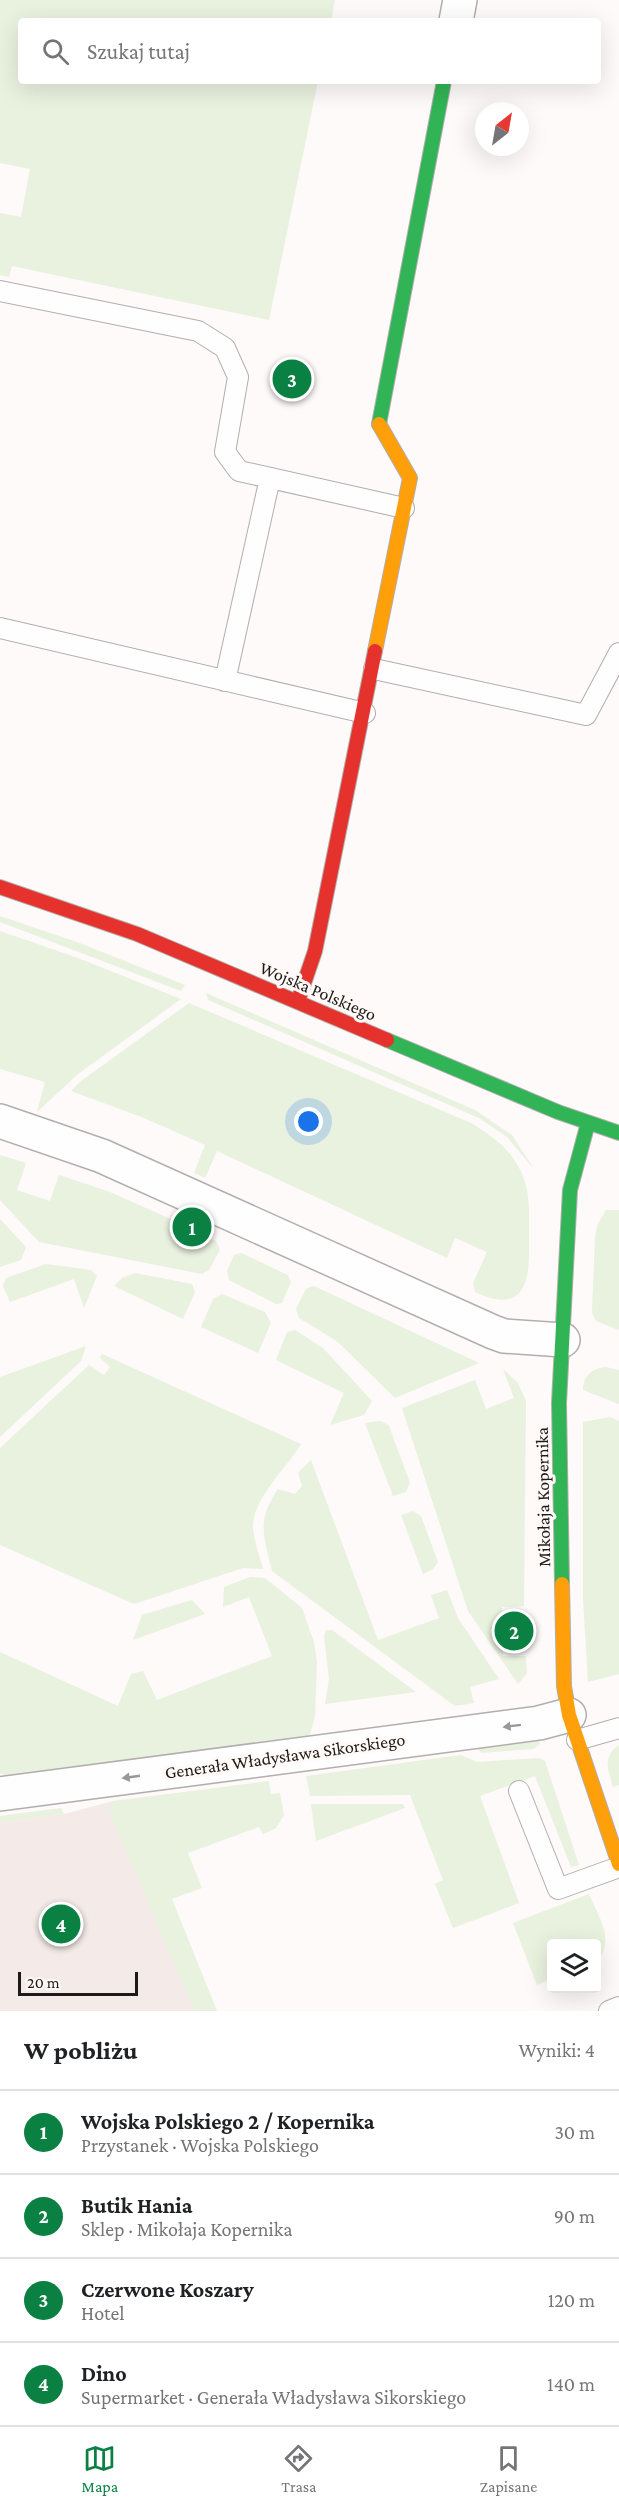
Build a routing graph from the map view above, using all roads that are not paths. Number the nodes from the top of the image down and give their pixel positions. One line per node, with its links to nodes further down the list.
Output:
1 (460, 0): 2 (street)
2 (457, 18)
3 (443, 84): 6 (street)
4 (0, 291): 5 (lane)
5 (270, 478): 6 (lane); 10 (lane)
6 (404, 508): 9 (street)
7 (0, 628): 10 (lane)
8 (619, 653): 9 (lane)
9 (374, 669): 11 (street)
10 (225, 681): 11 (lane)
11 (365, 713): 13 (street)
12 (0, 887): 13 (street, Wojska Polskiego)
13 (298, 1001): 15 (street, Wojska Polskiego)
14 (0, 1121): 17 (street)
15 (588, 1123): 16 (street, Wojska Polskiego); 17 (street, Mikołaja Kopernika)
16 (619, 1133)
17 (564, 1340): 18 (street, Mikołaja Kopernika)
18 (573, 1728): 19 (lane); 21 (street, Generała Władysława Sikorskiego, one-way to 21); 22 (street, Mikołaja Kopernika)
19 (619, 1728)
20 (519, 1791): 22 (lane)
21 (0, 1794)
22 (619, 1865)
23 (619, 2007): 24 (lane)
24 (609, 2011)

